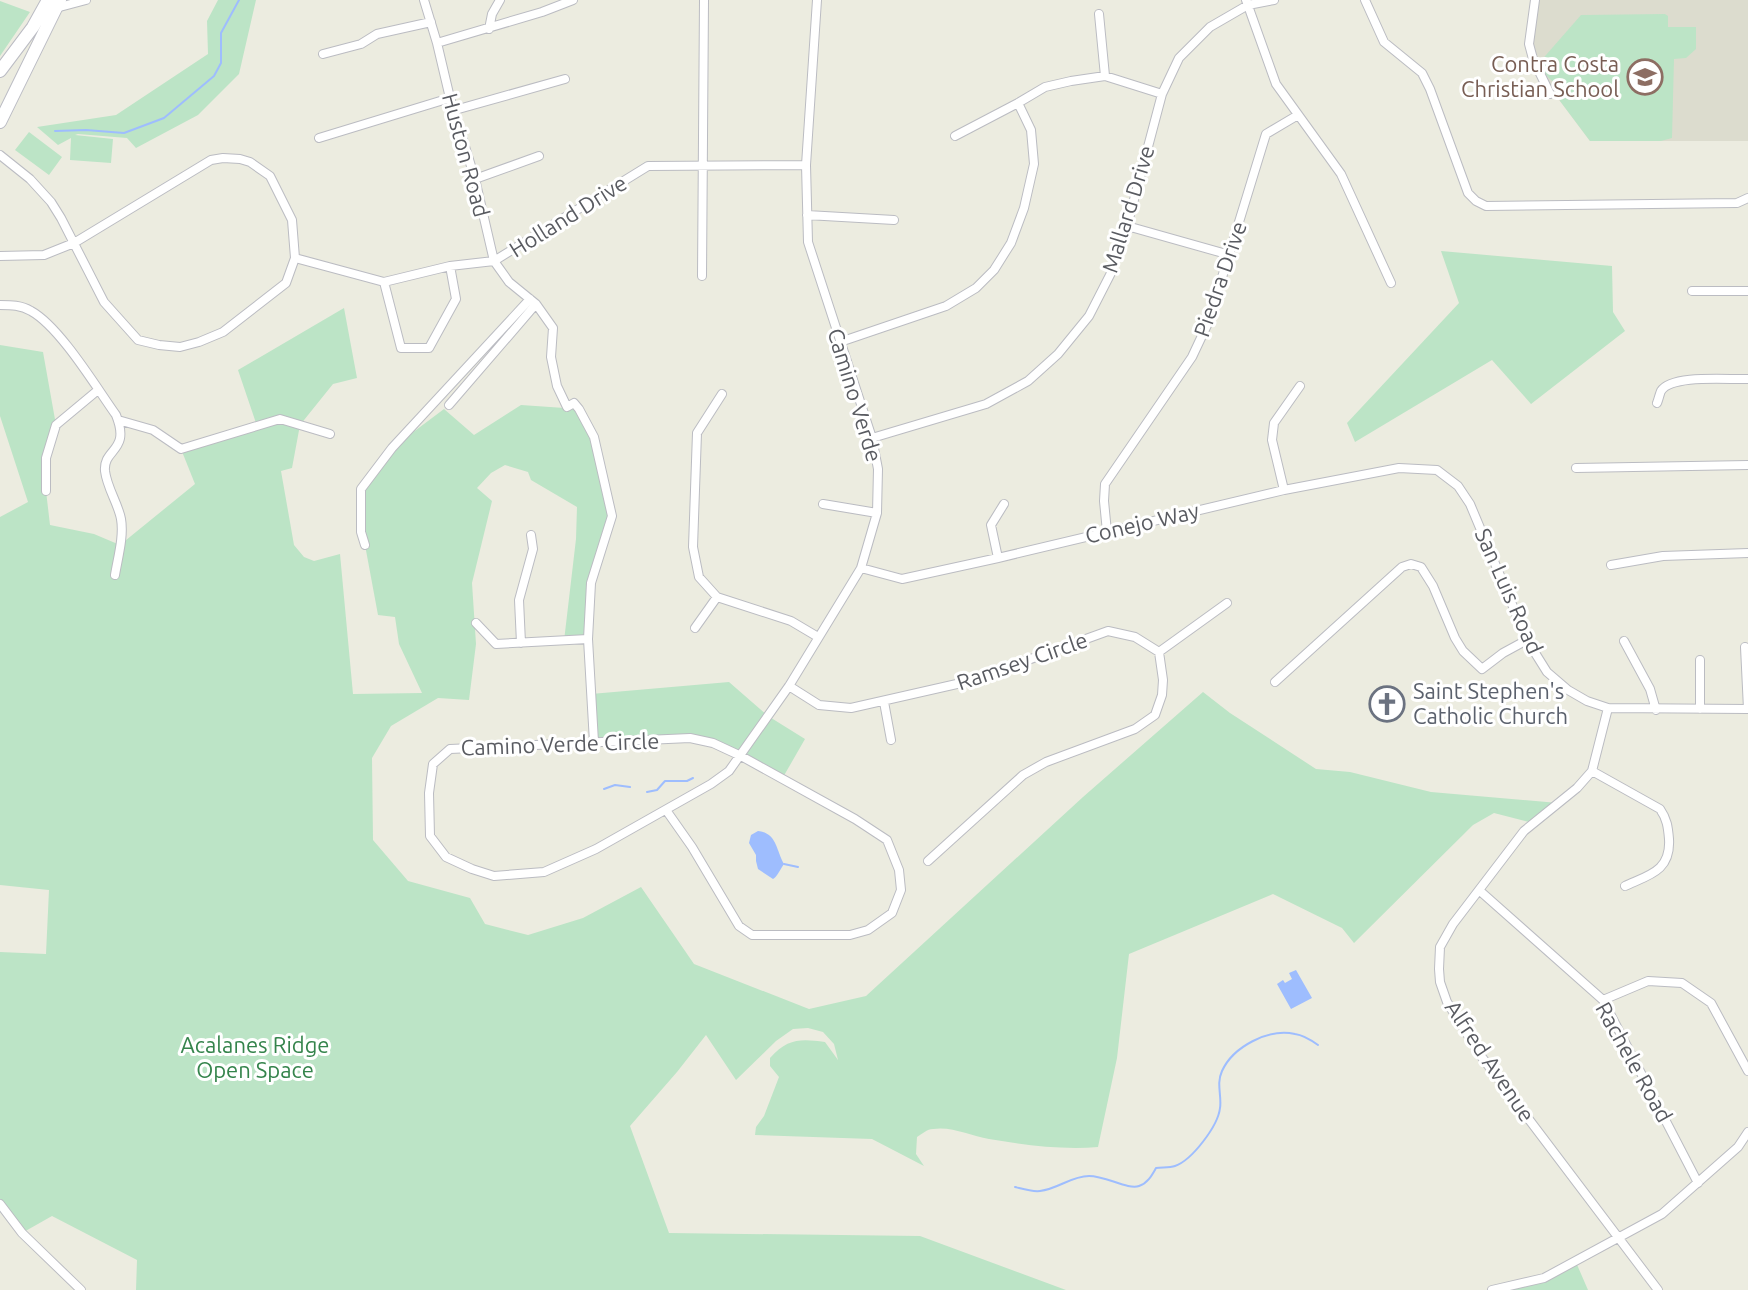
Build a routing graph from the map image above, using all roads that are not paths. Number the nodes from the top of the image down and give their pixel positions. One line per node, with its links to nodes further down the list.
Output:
1 (86, 0): 10 (street)
2 (424, 0): 13 (street, Huston Road)
3 (500, 0): 14 (street)
4 (573, 0): 14 (street)
5 (704, 0): 31 (street)
6 (817, 0): 32 (street, Camino Verde)
7 (1274, 0): 11 (street, Mallard Drive)
8 (1365, 0): 34 (street)
9 (1535, 0): 21 (street)
10 (55, 3): 17 (main road); 26 (main road)
11 (1247, 3): 20 (street, Mallard Drive); 25 (street)
12 (1099, 14): 18 (street)
13 (431, 22): 15 (street, Huston Road); 16 (street)
14 (489, 29): 15 (street)
15 (437, 43): 22 (street, Huston Road)
16 (323, 54)
17 (0, 71)
18 (1105, 76): 20 (street); 23 (street)
19 (565, 79): 24 (street)
20 (1162, 94): 37 (street, Mallard Drive)
21 (1550, 94)
22 (450, 98): 24 (street, Huston Road); 28 (street)
23 (1018, 103): 27 (street); 51 (street)
24 (455, 110): 33 (street, Huston Road)
25 (1298, 115): 39 (street, Piedra Drive); 46 (street)
26 (1, 116)
27 (955, 136)
28 (319, 138)
29 (0, 155): 38 (street)
30 (539, 156): 33 (street)
31 (703, 165): 32 (street); 42 (street, Holland Drive); 44 (street)
32 (806, 165): 35 (street, Camino Verde)
33 (475, 179): 42 (street, Huston Road)
34 (1748, 198)
35 (807, 215): 36 (street); 51 (street, Camino Verde)
36 (894, 220)
37 (1127, 226): 39 (street); 60 (street, Mallard Drive)
38 (74, 243): 40 (street); 41 (street); 41 (street)
39 (1230, 255): 69 (street, Piedra Drive)
40 (0, 256)
41 (295, 258): 45 (street, Holland Drive)
42 (494, 261): 43 (street, Holland Drive); 49 (street, Huston Road)
43 (450, 266): 45 (street, Holland Drive); 45 (street)
44 (702, 276)
45 (384, 282)
46 (1391, 283)
47 (1692, 291): 48 (street)
48 (1748, 291)
49 (533, 302): 57 (street); 71 (street); 82 (street, Huston Road)
50 (0, 305): 54 (street)
51 (840, 342): 60 (street, Camino Verde)
52 (1748, 379): 56 (street)
53 (1300, 386): 64 (street)
54 (98, 390): 58 (street); 65 (street)
55 (722, 394): 77 (street)
56 (1657, 403)
57 (449, 405)
58 (118, 420): 59 (street); 76 (street)
59 (330, 434)
60 (872, 438): 68 (street, Camino Verde)
61 (1748, 465): 63 (street)
62 (1424, 468): 64 (street, Conejo Way); 83 (street, San Luis Road)
63 (1576, 468)
64 (1284, 490): 69 (street, Conejo Way)
65 (46, 491)
66 (823, 504): 68 (street)
67 (1004, 504): 73 (street)
68 (877, 513): 75 (street, Camino Verde)
69 (1107, 532): 73 (street, Conejo Way)
70 (531, 535): 85 (street)
71 (365, 545)
72 (1748, 553): 74 (street)
73 (998, 558): 75 (street, Conejo Way)
74 (1611, 565)
75 (861, 568): 81 (street, Camino Verde)
76 (115, 575)
77 (717, 597): 80 (street); 81 (street)
78 (1227, 603): 87 (street)
79 (476, 623): 85 (street)
80 (695, 628)
81 (818, 637): 90 (street, Camino Verde)
82 (588, 639): 85 (street); 97 (street, Huston Road)
83 (1527, 640): 89 (street); 92 (street, San Luis Road)
84 (1624, 641): 95 (street)
85 (521, 643)
86 (1745, 647): 94 (street)
87 (1159, 652): 91 (street, Ramsey Circle); 101 (street)
88 (1700, 660): 93 (street)
89 (1275, 682)
90 (789, 686): 91 (street, Ramsey Circle); 98 (street, Camino Verde)
91 (884, 702): 96 (street)
92 (1608, 708): 95 (street, San Luis Road); 99 (street)
93 (1700, 709): 94 (street, San Luis Road); 95 (street, San Luis Road)
94 (1748, 709)
95 (1656, 710)
96 (891, 740)
97 (594, 742): 98 (street, Camino Verde Circle); 100 (street, Camino Verde Circle)
98 (741, 756): 100 (street, Camino Verde Circle); 100 (street)
99 (1592, 771): 102 (street); 103 (street, Alfred Avenue)
100 (666, 810)
101 (928, 861)
102 (1625, 886)
103 (1480, 891): 104 (street, Rachele Road); 109 (street, Alfred Avenue)
104 (1603, 1000): 105 (street); 107 (street, Rachele Road)
105 (1748, 1071)
106 (1748, 1132): 107 (street)
107 (1698, 1183): 109 (street)
108 (0, 1204): 110 (street)
109 (1617, 1237): 111 (street); 112 (street, Alfred Avenue)
110 (81, 1290)
111 (1492, 1290)
112 (1658, 1290)

